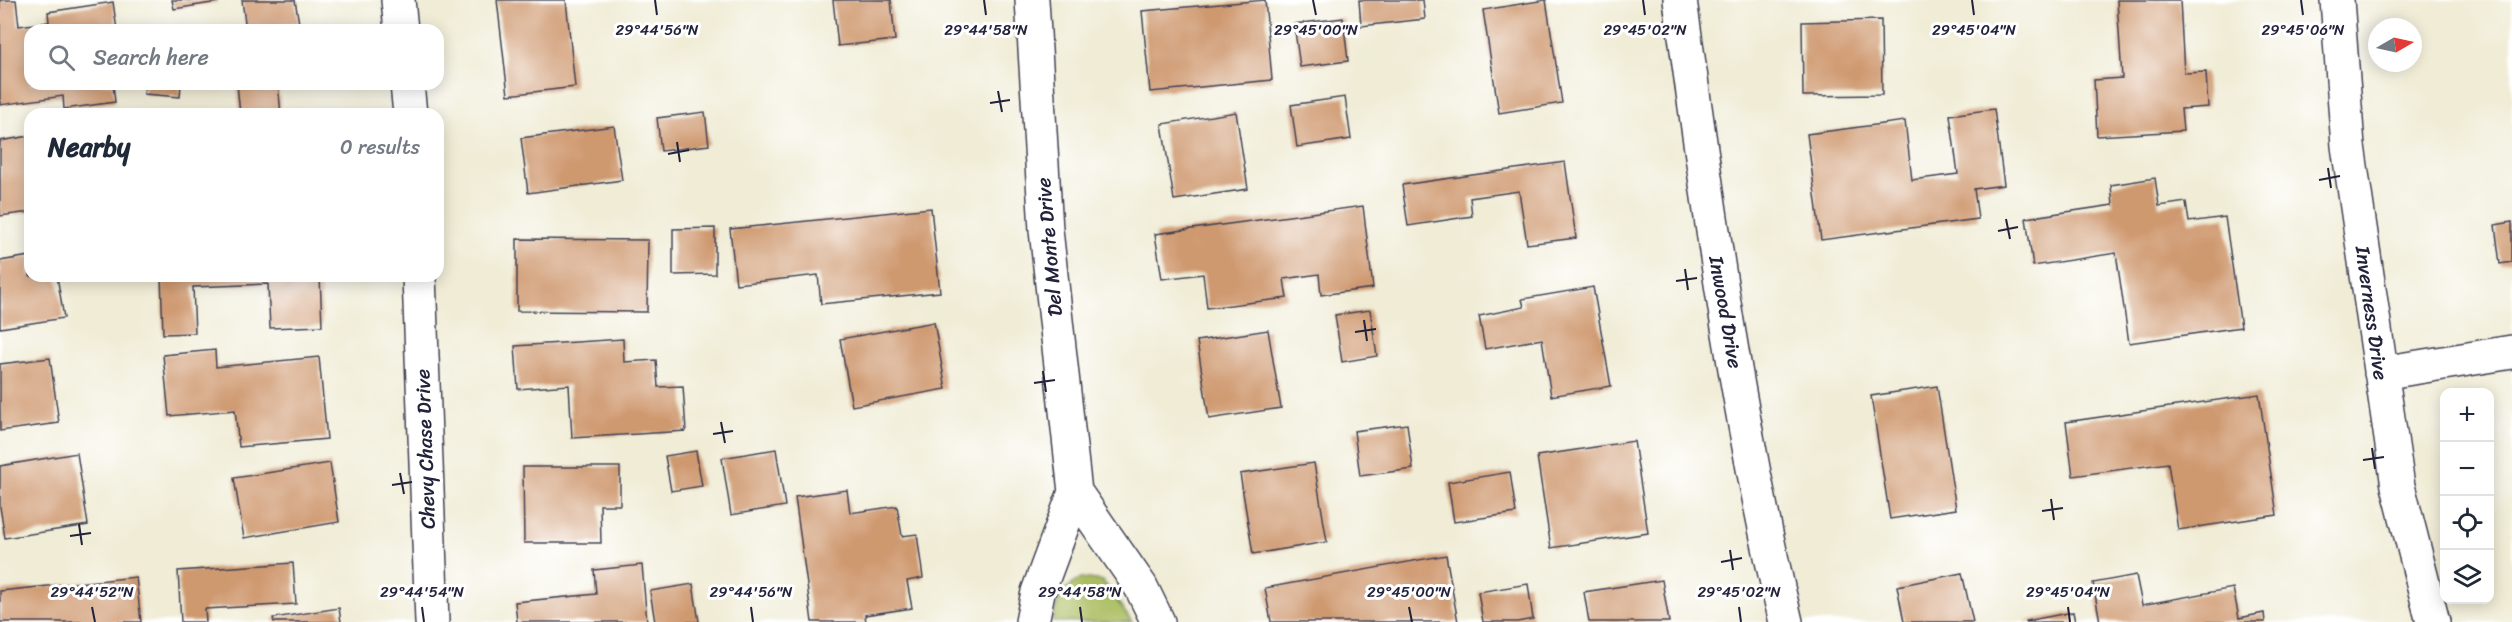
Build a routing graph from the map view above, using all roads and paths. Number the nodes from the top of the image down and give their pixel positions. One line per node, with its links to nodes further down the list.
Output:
1 (398, 0): 5 (street)
2 (1032, 0): 11 (street, Del Monte Drive)
3 (1680, 0): 15 (street, Inwood Drive)
4 (2337, 0): 10 (street, Inverness Drive)
5 (400, 24)
6 (408, 90): 7 (street)
7 (409, 108)
8 (419, 282): 12 (street, Chevy Chase Drive)
9 (2512, 352): 10 (street)
10 (2381, 373): 16 (street, Inverness Drive)
11 (1075, 492): 13 (street, Del Monte Drive); 14 (street, Del Monte Drive)
12 (432, 622)
13 (1032, 622)
14 (1158, 622)
15 (1786, 622)
16 (2433, 622)

